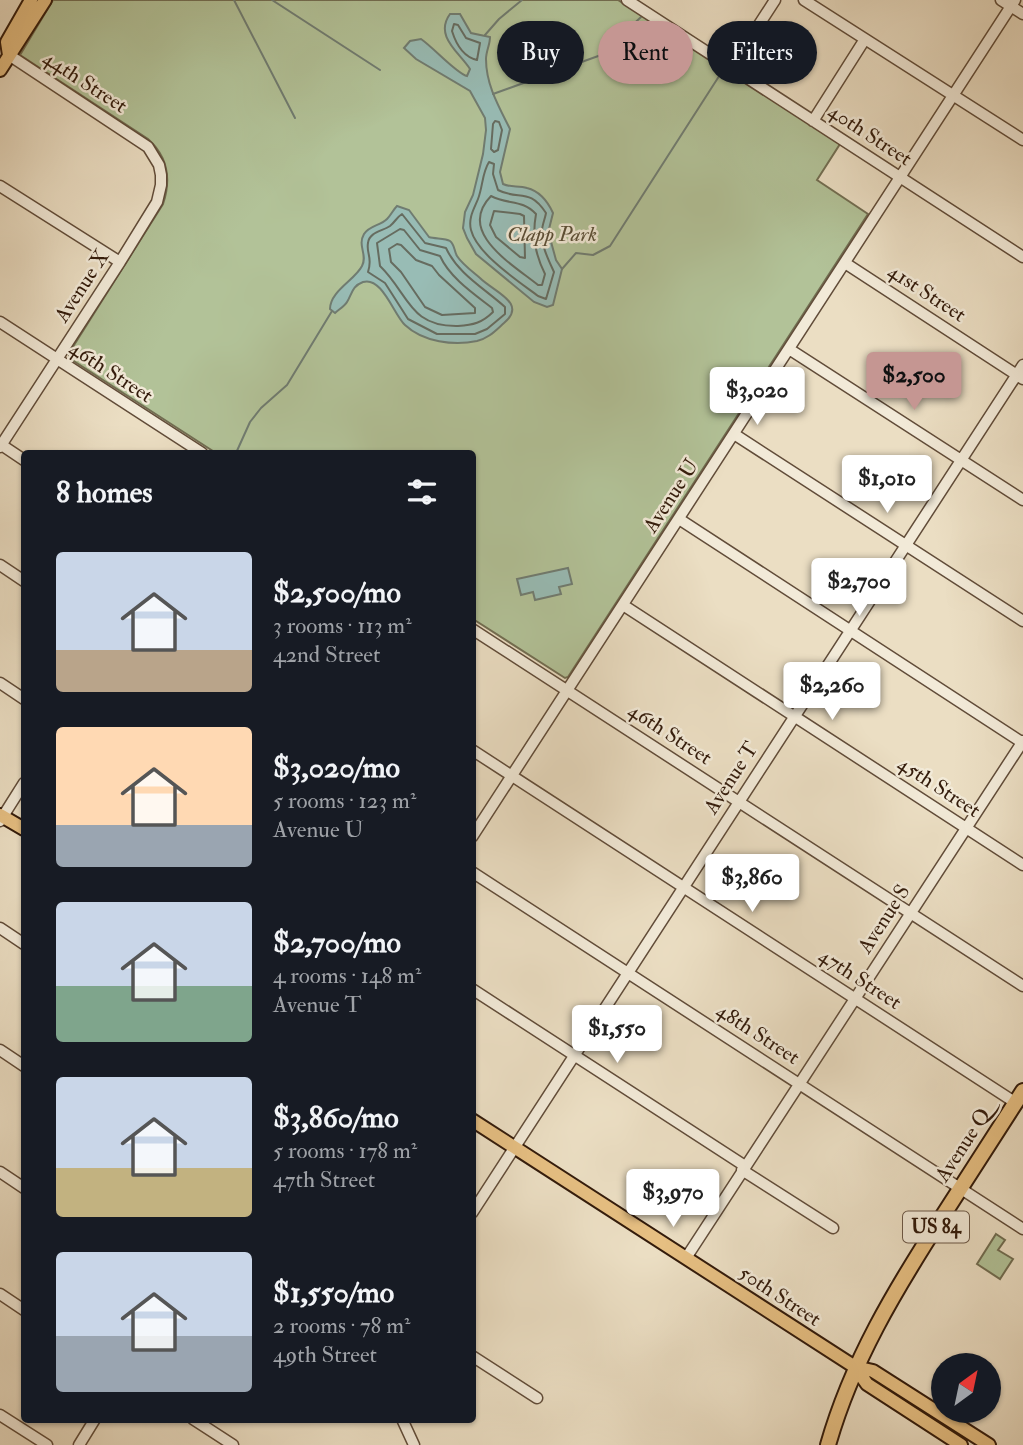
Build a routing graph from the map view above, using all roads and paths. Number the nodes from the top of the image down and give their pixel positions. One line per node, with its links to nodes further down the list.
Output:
1 (25, 0): 11 (main road)
2 (31, 0): 14 (main road)
3 (45, 0): 14 (main road)
4 (626, 0): 13 (street, 40th Street)
5 (775, 0): 10 (street)
6 (804, 0): 12 (street)
7 (1001, 0): 8 (street)
8 (1013, 3): 9 (street); 17 (street, Avenue U)
9 (1023, 14)
10 (761, 21)
11 (0, 39)
12 (865, 39): 17 (street); 18 (street)
13 (707, 52)
14 (9, 55): 15 (main road); 20 (street, 44th Street)
15 (0, 70)
16 (756, 84): 18 (street, 40th Street)
17 (953, 96): 19 (street); 21 (street, Avenue U)
18 (813, 121): 21 (street, 40th Street)
19 (1023, 140)
20 (139, 141): 24 (street, Avenue X)
21 (900, 178): 23 (street, 40th Street); 25 (street, Avenue U)
22 (0, 186): 24 (street)
23 (1023, 257)
24 (120, 262): 28 (street, Avenue X)
25 (845, 263): 27 (street, Avenue U); 29 (street, 41st Street)
26 (0, 322): 28 (street, 46th Street)
27 (789, 349): 30 (street, Avenue U); 34 (street)
28 (57, 359): 31 (street, Avenue X); 32 (street, 46th Street)
29 (1021, 373): 34 (street, Avenue T)
30 (734, 434): 36 (street, Avenue U); 37 (street)
31 (0, 445): 33 (street)
32 (197, 450)
33 (21, 458)
34 (961, 460): 35 (street); 37 (street, Avenue T)
35 (1023, 500)
36 (679, 519): 40 (street, Avenue U); 42 (street)
37 (906, 545): 41 (street); 42 (street, Avenue T)
38 (0, 565): 39 (street)
39 (21, 579)
40 (623, 605): 45 (street, Avenue U); 47 (street, 45th Street)
41 (1023, 621)
42 (850, 631): 47 (street, Avenue T); 48 (street)
43 (476, 632): 45 (street, 46th Street)
44 (0, 683): 46 (street)
45 (568, 691): 50 (street, Avenue U); 52 (street, 46th Street)
46 (21, 697)
47 (795, 716): 52 (street, Avenue T); 55 (street, 45th Street)
48 (1023, 742): 55 (street, Avenue S)
49 (476, 753): 50 (street, 47th Street)
50 (512, 776): 56 (street, Avenue U); 59 (street, 47th Street)
51 (21, 787): 53 (street)
52 (739, 802): 59 (street, Avenue T); 60 (street, 46th Street)
53 (1, 815): 54 (main road)
54 (21, 827)
55 (967, 828): 57 (street, 45th Street); 60 (street, Avenue S)
56 (476, 831)
57 (1023, 864)
58 (476, 875): 63 (street, 48th Street)
59 (684, 887): 63 (street, Avenue T); 66 (street, 47th Street)
60 (911, 913): 64 (street, 46th Street); 66 (street, Avenue S)
61 (0, 928): 62 (street)
62 (21, 942)
63 (628, 973): 68 (street, Avenue T); 70 (street, 48th Street)
64 (1023, 986)
65 (476, 992): 68 (street)
66 (855, 998): 70 (street, Avenue S); 71 (street, 47th Street)
67 (0, 1050): 69 (street)
68 (575, 1056): 73 (street, Avenue T); 74 (street)
69 (21, 1064)
70 (800, 1084): 74 (street, Avenue S); 77 (street, 48th Street)
71 (1019, 1097): 77 (highway, Avenue Q / US 84)
72 (476, 1122): 73 (main road, 50th Street)
73 (516, 1147): 78 (street, Avenue T); 81 (main road, 50th Street)
74 (743, 1168): 79 (street); 81 (street, Avenue S)
75 (0, 1172): 76 (street)
76 (21, 1186)
77 (961, 1188): 80 (street, 48th Street); 85 (highway, Avenue Q / US 84)
78 (476, 1207)
79 (833, 1228)
80 (1023, 1229)
81 (686, 1258): 85 (main road, 50th Street)
82 (0, 1294): 83 (street)
83 (21, 1308)
84 (476, 1359): 86 (street)
85 (855, 1367): 95 (highway, US 84); 96 (main road, 50th Street); 97 (main road, 50th Street)
86 (537, 1398)
87 (0, 1415): 91 (street)
88 (93, 1423): 92 (street)
89 (199, 1423): 93 (street)
90 (404, 1423): 94 (street)
91 (47, 1445)
92 (79, 1445)
93 (233, 1445)
94 (414, 1445)
95 (828, 1445)
96 (961, 1445)
97 (989, 1445)

